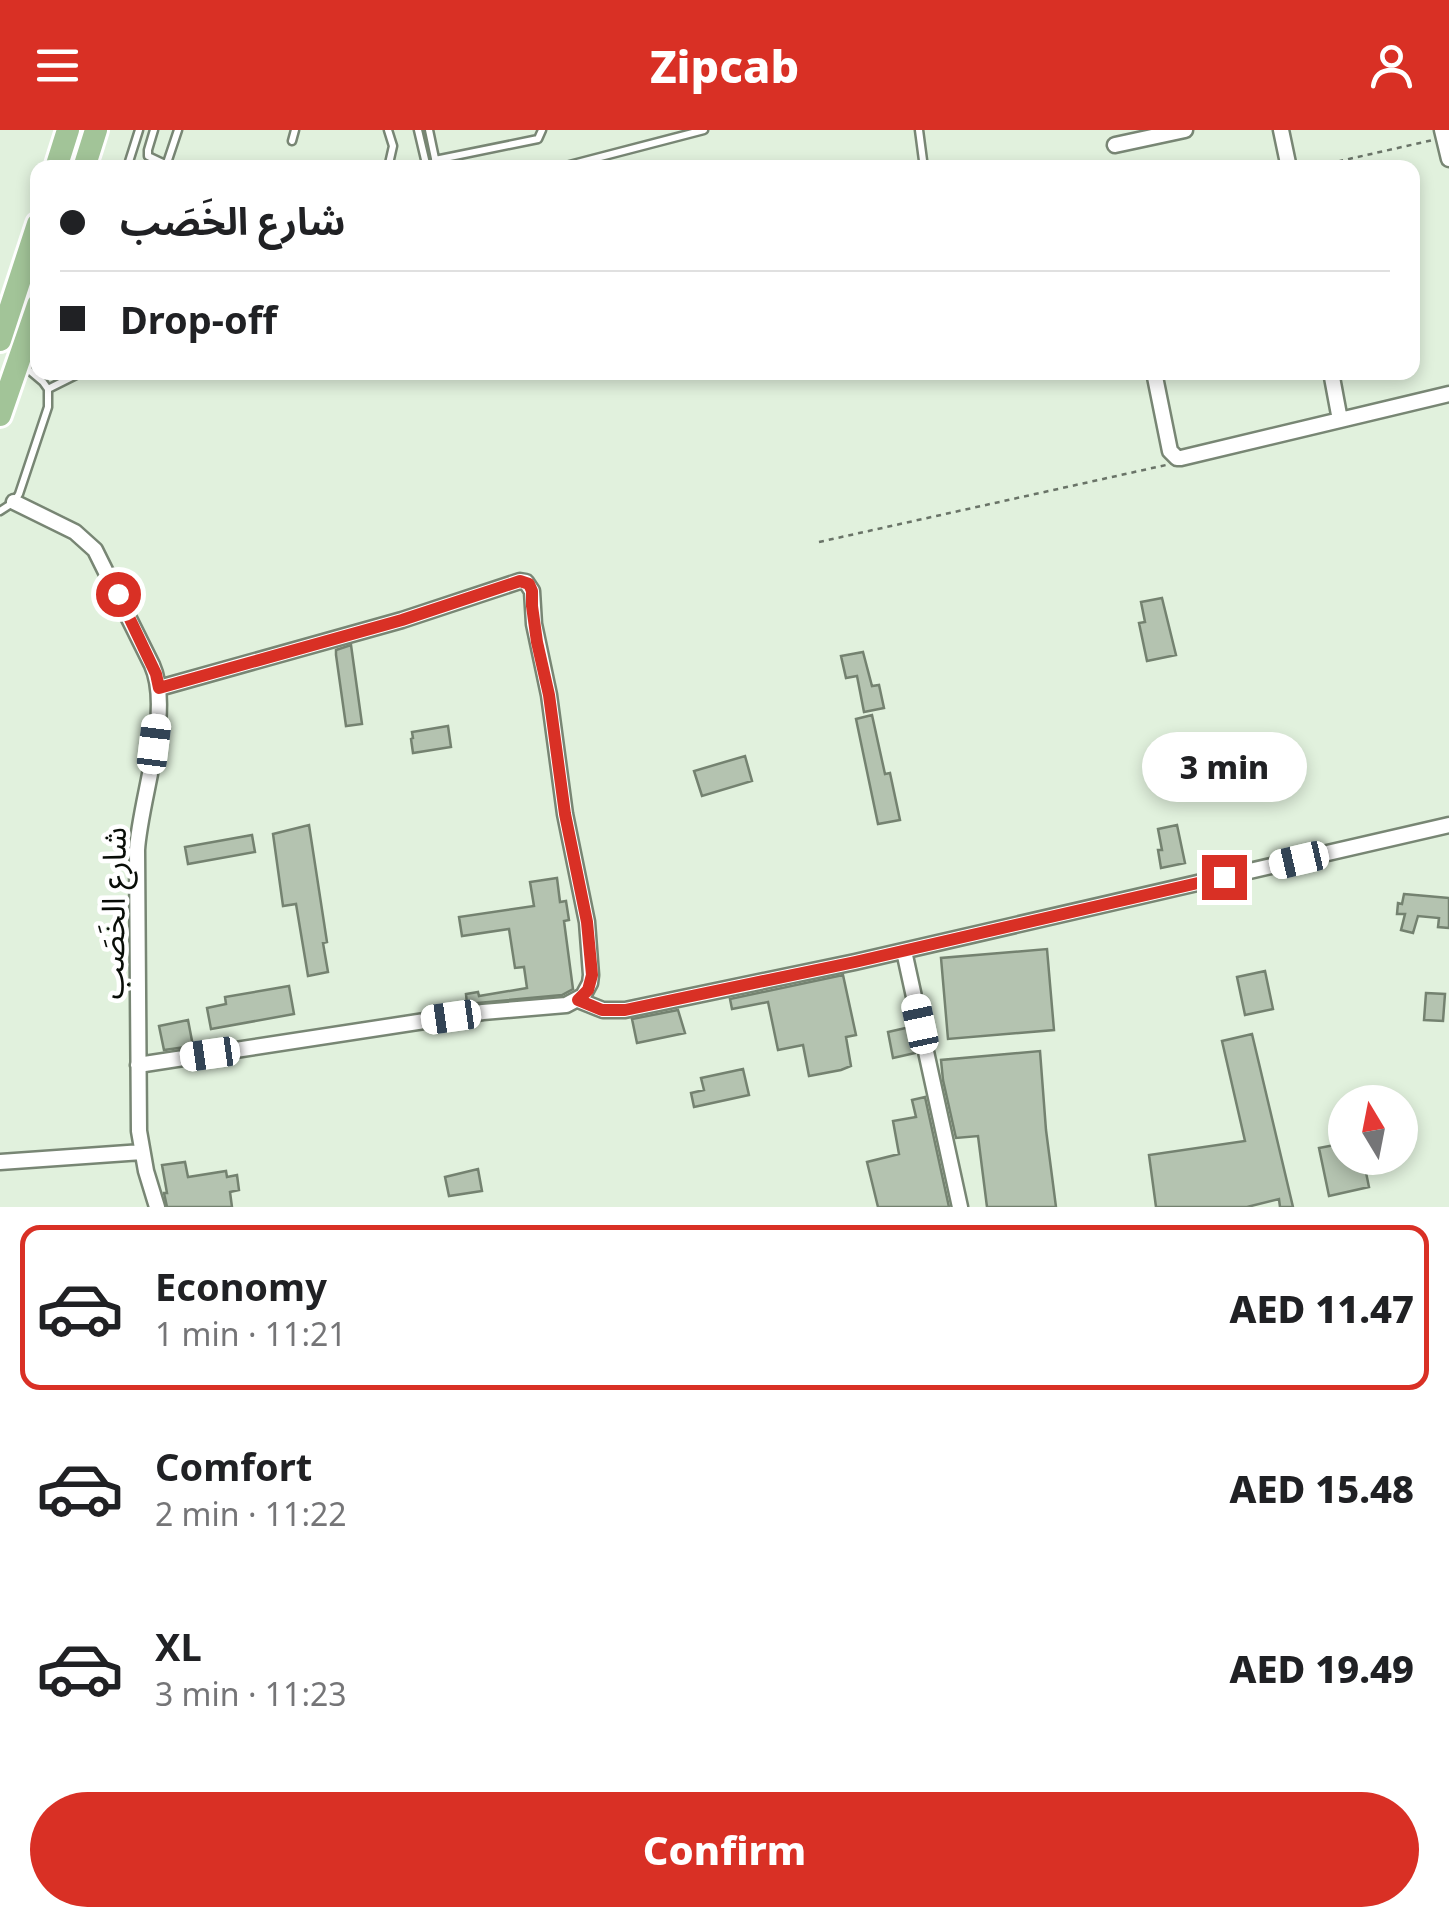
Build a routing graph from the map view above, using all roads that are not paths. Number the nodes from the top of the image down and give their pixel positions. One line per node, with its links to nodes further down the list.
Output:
1 (68, 130): 19 (highway)
2 (96, 130): 20 (highway)
3 (139, 130): 21 (lane)
4 (154, 130): 22 (lane)
5 (178, 130): 23 (lane)
6 (295, 130): 16 (lane)
7 (388, 130): 24 (lane)
8 (418, 130): 25 (lane)
9 (428, 130): 26 (lane)
10 (542, 130): 27 (lane)
11 (704, 130): 28 (lane)
12 (919, 130): 29 (lane)
13 (1185, 130): 17 (street)
14 (1281, 130): 30 (street)
15 (1443, 134): 18 (street)
16 (292, 141)
17 (1116, 144)
18 (1449, 159)
19 (59, 160)
20 (90, 160)
21 (130, 160)
22 (155, 160)
23 (168, 160)
24 (390, 160)
25 (425, 160)
26 (435, 160)
27 (452, 160)
28 (589, 160)
29 (923, 160)
30 (1287, 160)
31 (30, 243): 33 (highway)
32 (30, 328): 34 (highway)
33 (0, 340)
34 (18, 362): 35 (lane); 42 (highway)
35 (30, 371)
36 (41, 380): 40 (lane)
37 (66, 380): 40 (lane)
38 (1156, 380): 43 (street)
39 (1332, 380): 43 (street)
40 (48, 389): 44 (lane)
41 (1449, 394): 43 (street)
42 (0, 415)
43 (1340, 420)
44 (14, 502): 45 (lane); 46 (street, شارع الخَصَب)
45 (0, 511)
46 (159, 688): 49 (street); 50 (street, شارع الخَصَب)
47 (1449, 825): 48 (street)
48 (904, 951): 49 (street); 54 (street)
49 (578, 1000): 50 (street)
50 (138, 1065): 51 (street, شارع الخَصَب)
51 (142, 1152): 52 (street); 53 (street, شارع الخَصَب)
52 (0, 1162)
53 (157, 1207)
54 (960, 1207)

